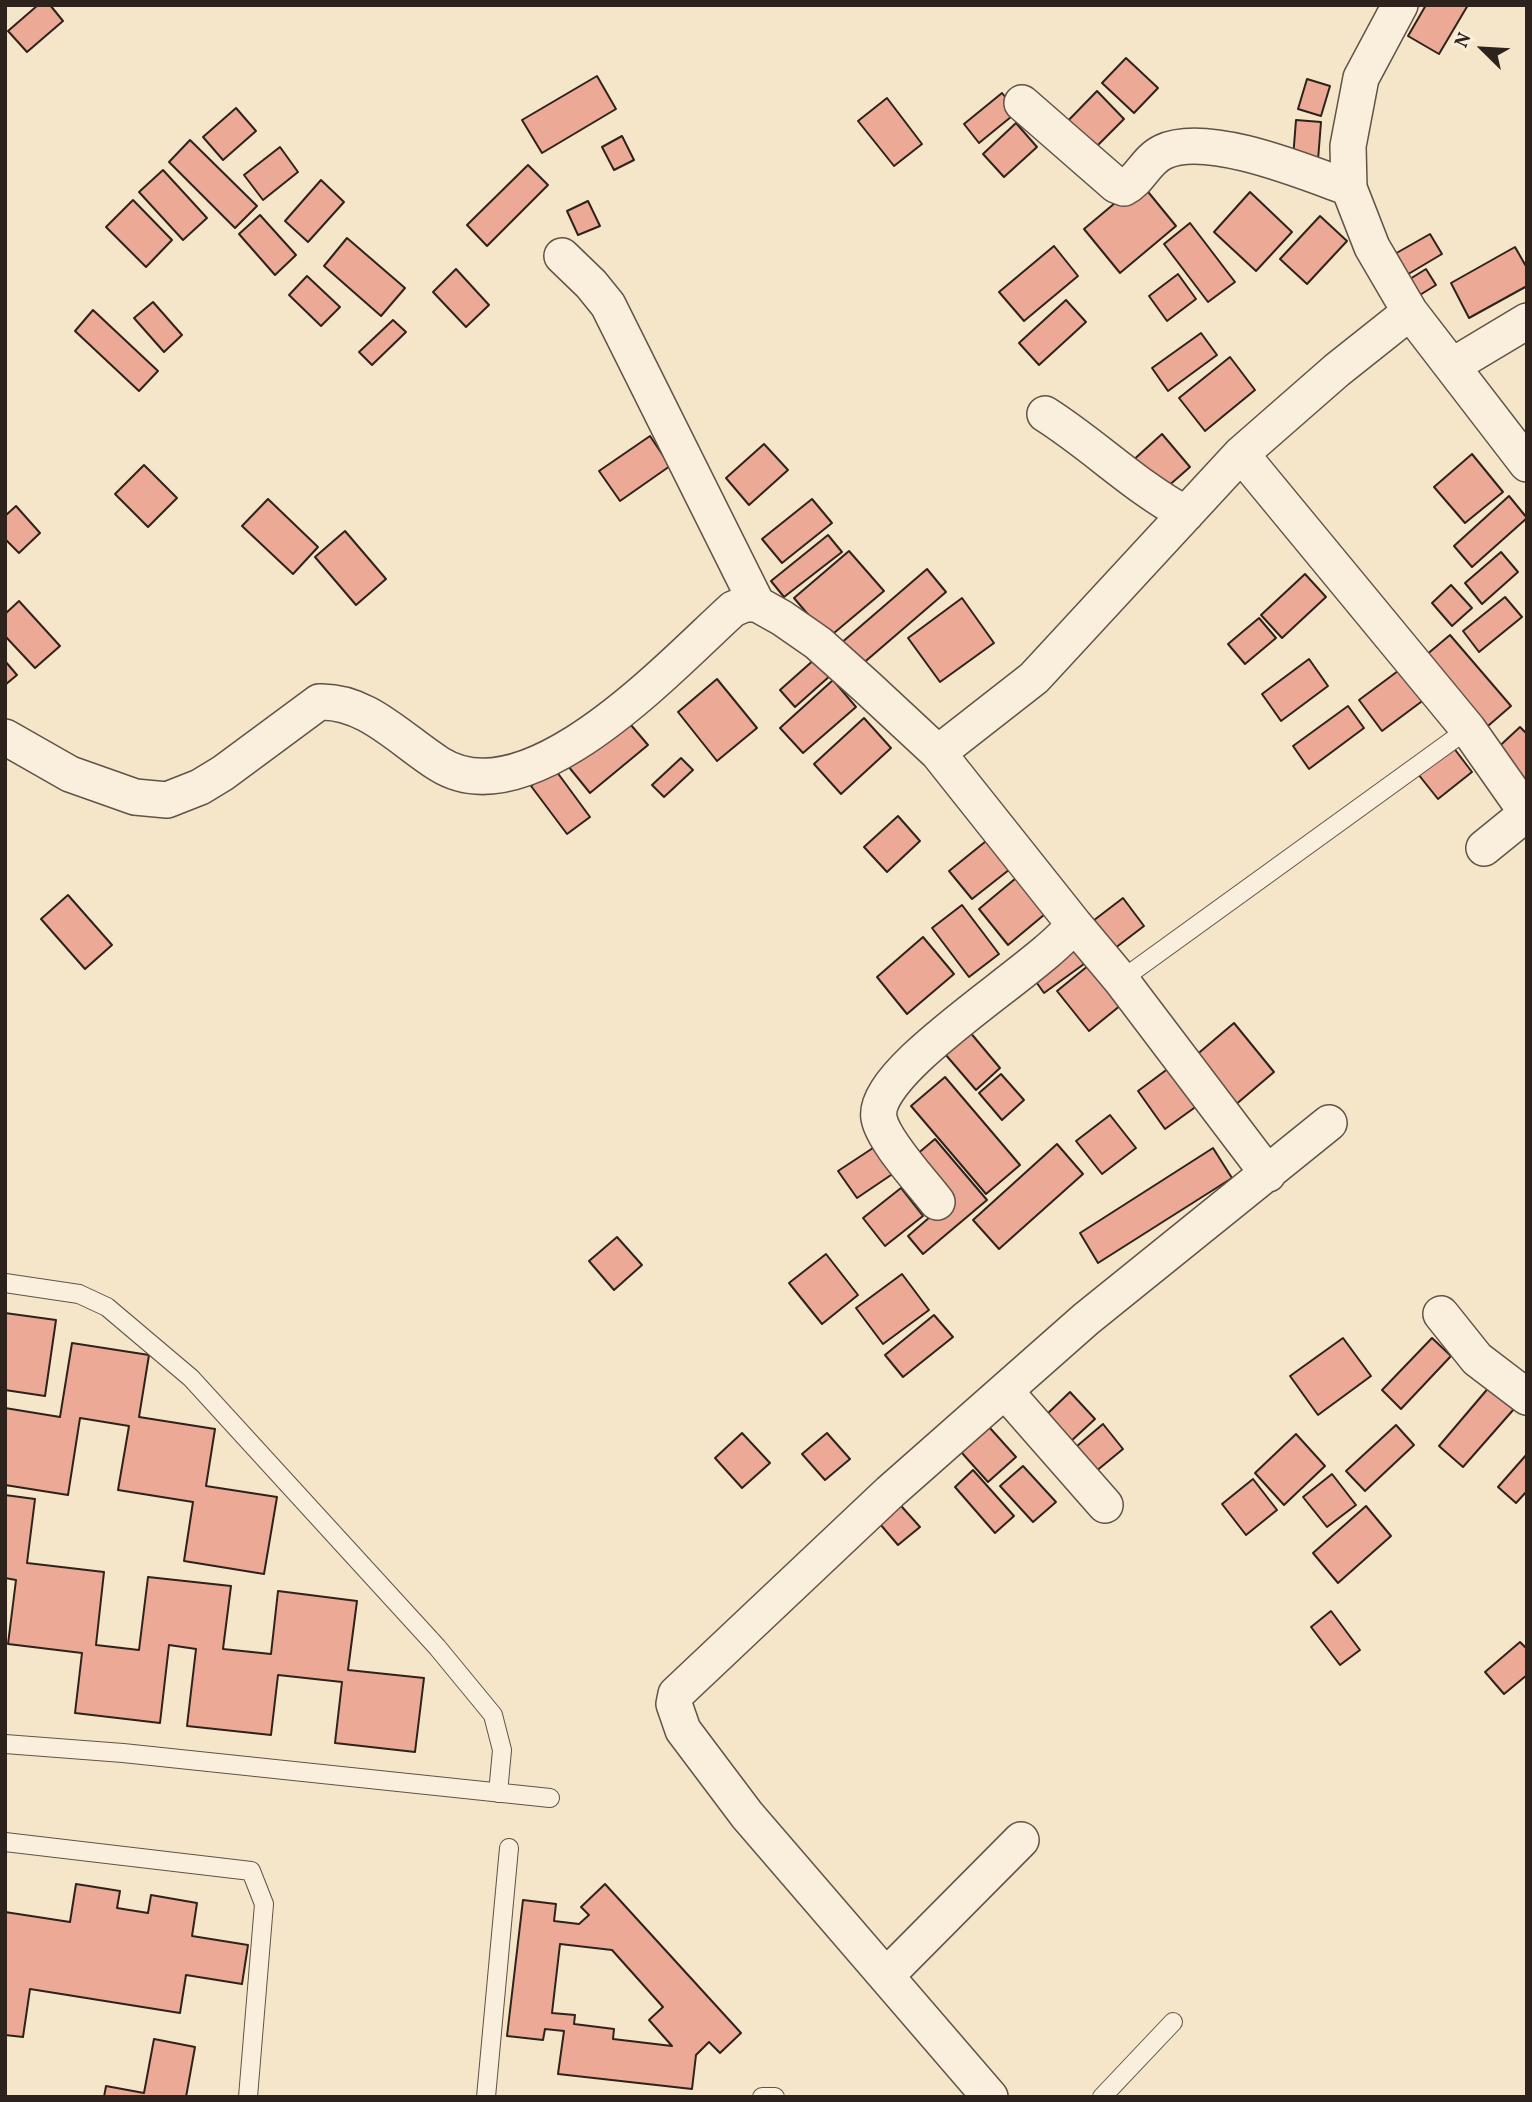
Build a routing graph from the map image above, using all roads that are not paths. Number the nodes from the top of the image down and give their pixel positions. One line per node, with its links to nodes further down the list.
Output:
1 (1401, 5): 3 (street)
2 (1022, 103): 3 (street)
3 (1349, 188): 5 (street)
4 (562, 257): 12 (street)
5 (1410, 312): 7 (street); 9 (street)
6 (1527, 321): 7 (street)
7 (1452, 366): 10 (street)
8 (1045, 414): 11 (street)
9 (1241, 454): 11 (street); 13 (street)
10 (1527, 464)
11 (1186, 514): 15 (street)
12 (757, 604): 14 (street); 15 (street)
13 (1468, 729): 16 (street); 18 (lane)
14 (5, 737)
15 (938, 753): 17 (street)
16 (1484, 848)
17 (1074, 924): 18 (street); 21 (street)
18 (1121, 980): 20 (street)
19 (1329, 1123): 20 (street)
20 (1268, 1174): 24 (street)
21 (937, 1202)
22 (5, 1283): 28 (lane)
23 (1441, 1314): 25 (street)
24 (1005, 1391): 26 (street); 33 (street)
25 (1527, 1397)
26 (1105, 1505)
27 (5, 1744): 28 (lane)
28 (498, 1793): 29 (lane)
29 (550, 1798)
30 (1021, 1840): 33 (street)
31 (5, 1842): 35 (lane)
32 (509, 1849): 36 (lane)
33 (887, 1975): 39 (street)
34 (1173, 2022): 40 (lane)
35 (248, 2097)
36 (486, 2097)
37 (762, 2097): 38 (lane)
38 (775, 2097)
39 (990, 2097)
40 (1102, 2097)

